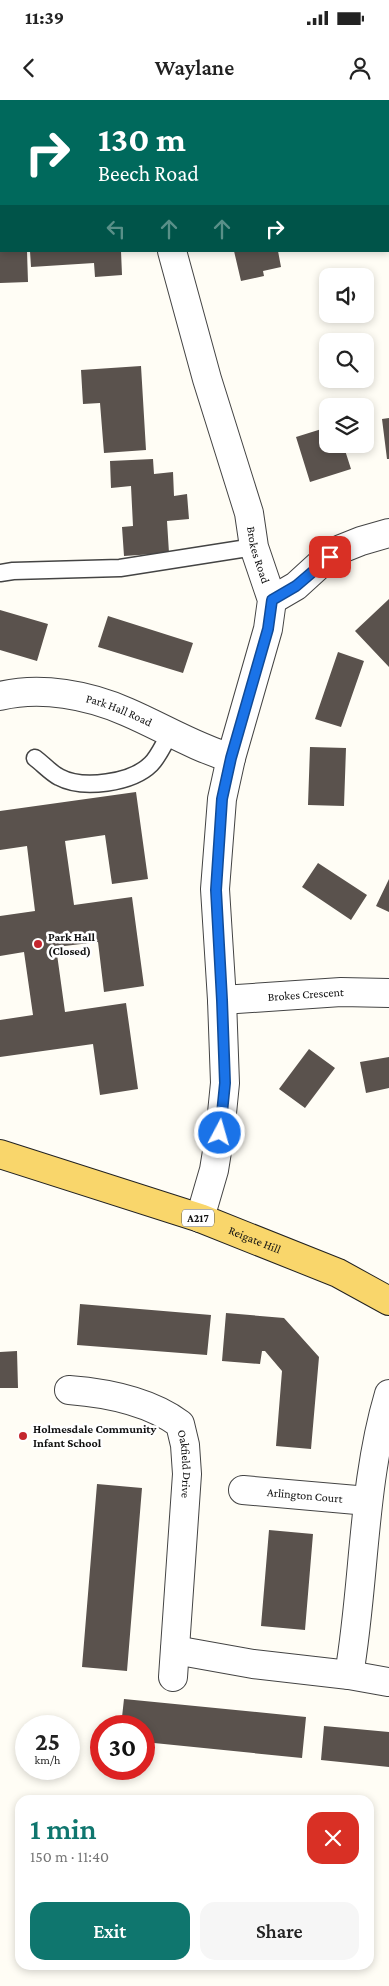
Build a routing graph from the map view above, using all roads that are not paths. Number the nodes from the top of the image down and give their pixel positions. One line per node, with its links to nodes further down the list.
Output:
1 (172, 252): 3 (street, Brokes Road)
2 (389, 533): 5 (street)
3 (254, 547): 4 (lane); 5 (street, Brokes Road)
4 (0, 573)
5 (272, 600): 9 (street, Brokes Road)
6 (0, 696): 7 (street, Park Hall Road)
7 (170, 734): 8 (lane); 9 (street, Park Hall Road)
8 (35, 758)
9 (231, 758): 11 (street, Brokes Road)
10 (389, 993): 11 (street, Brokes Crescent)
11 (222, 1000): 13 (street, Brokes Road)
12 (0, 1154): 13 (main road, Reigate Hill / A217)
13 (200, 1218): 14 (main road, Reigate Hill / A217)
14 (389, 1302)
15 (70, 1390): 19 (street, Oakfield Drive)
16 (389, 1394): 18 (street)
17 (242, 1490): 18 (street, Arlington Court)
18 (368, 1501): 20 (street)
19 (175, 1650): 20 (street); 21 (street, Oakfield Drive)
20 (349, 1674): 22 (street)
21 (173, 1677)
22 (388, 1682)

